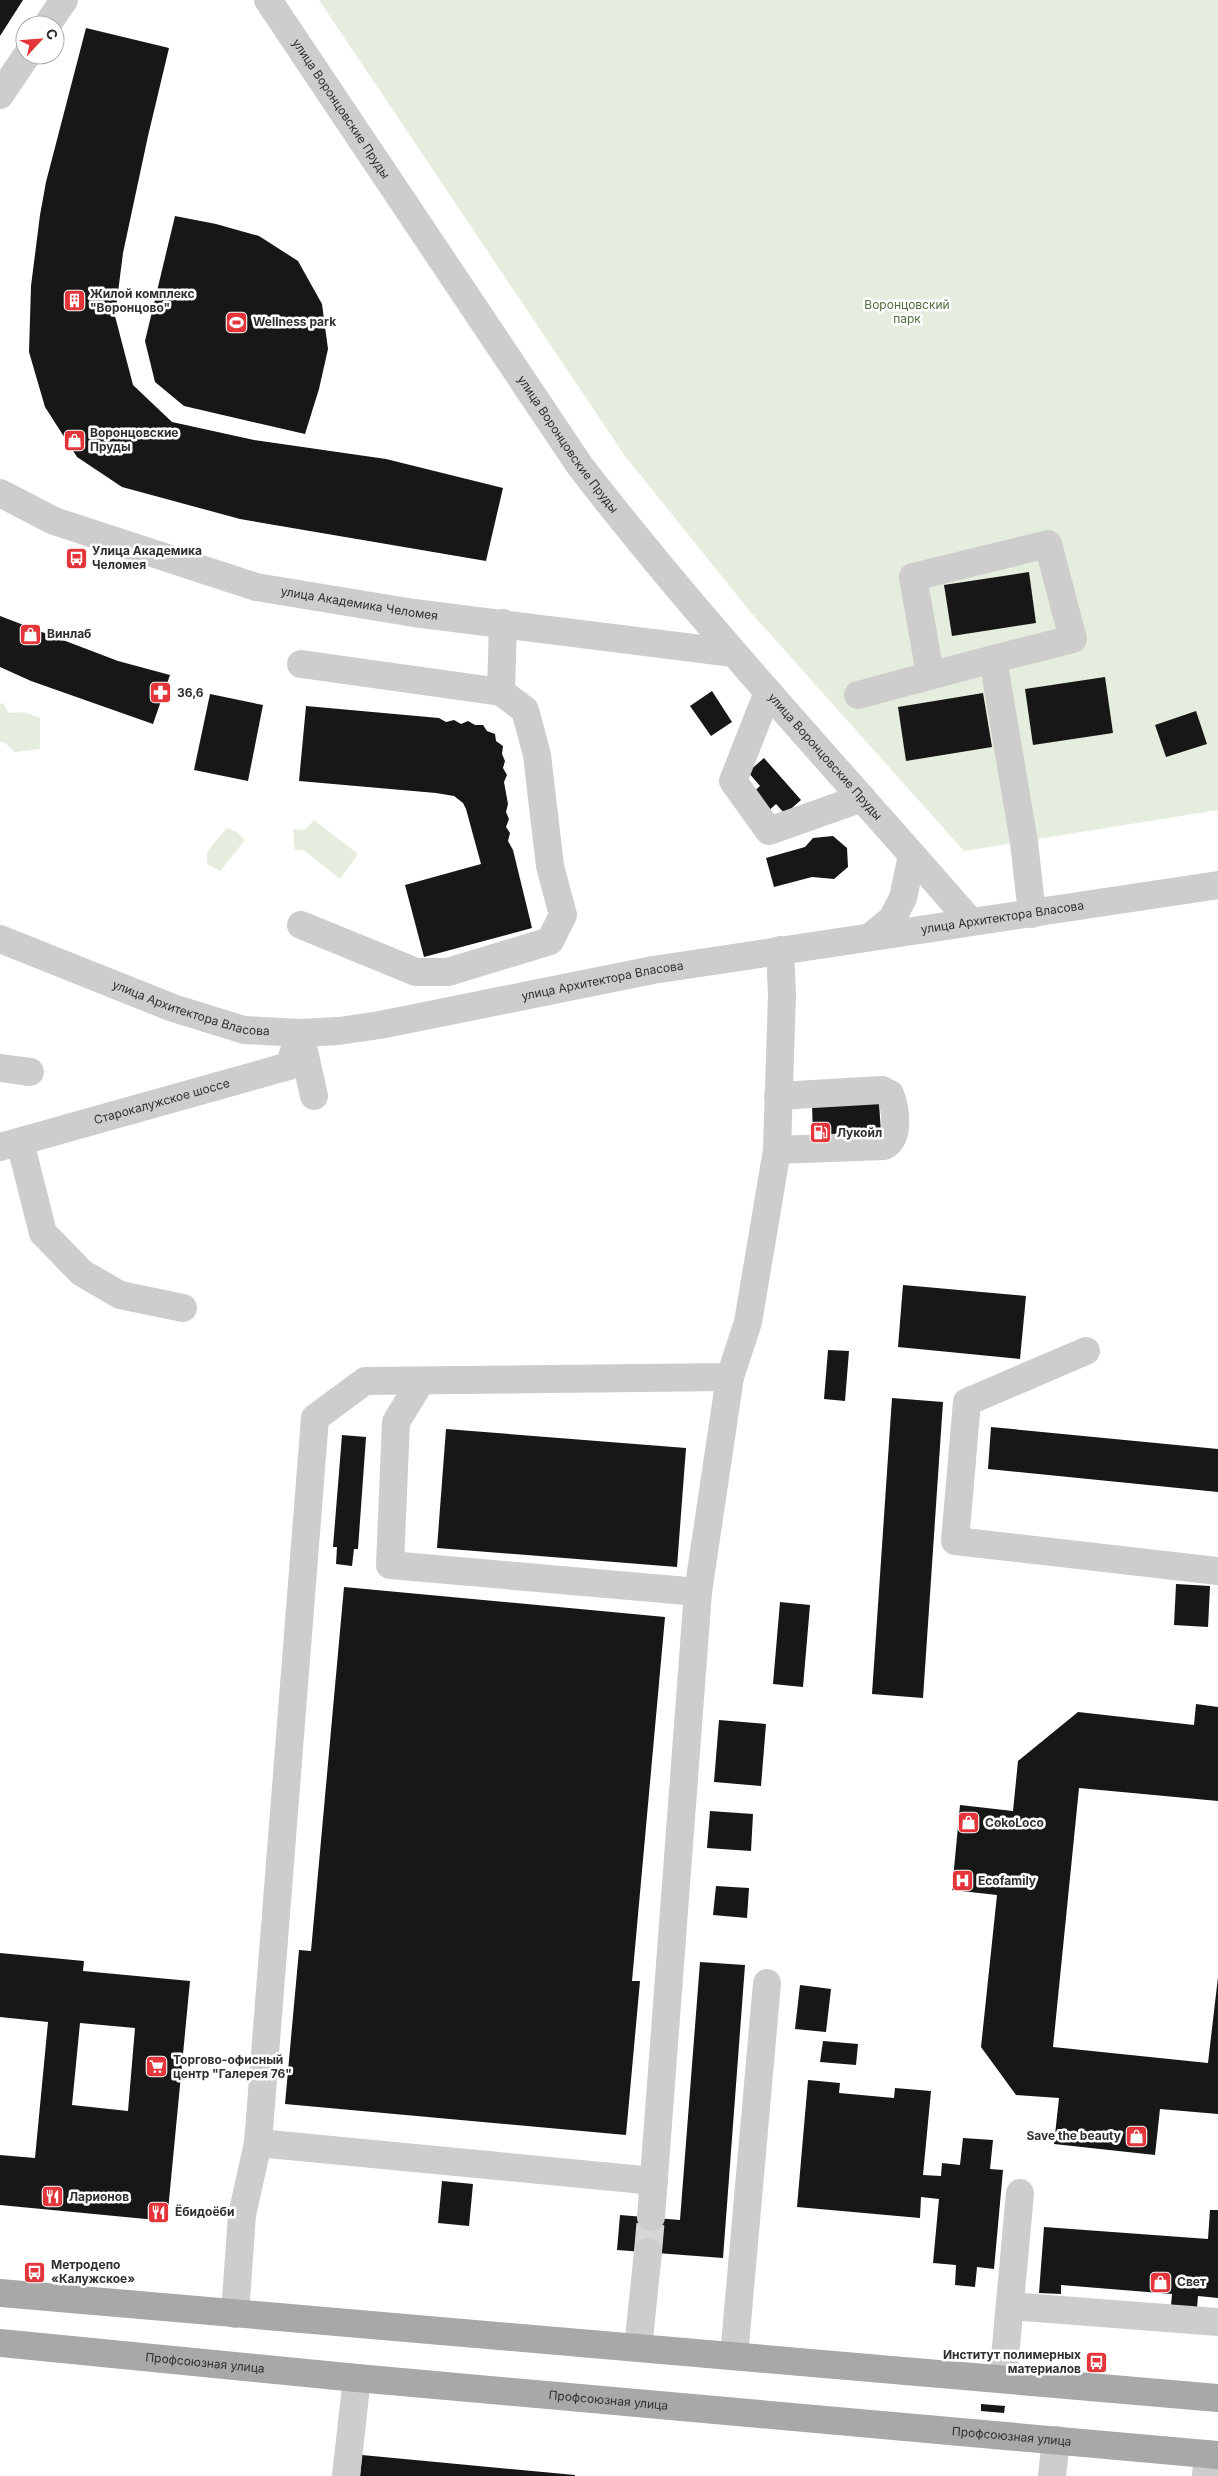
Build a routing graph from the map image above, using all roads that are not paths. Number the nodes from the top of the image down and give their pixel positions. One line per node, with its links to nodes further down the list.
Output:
1 (64, 0): 3 (street)
2 (268, 0): 8 (street, улица Воронцовские Пруды)
3 (54, 15)
4 (20, 65): 5 (street)
5 (0, 95)
6 (0, 493): 7 (street, улица Академика Челомея)
7 (502, 623): 8 (street, улица Академика Челомея); 12 (street)
8 (733, 653): 13 (street, улица Воронцовские Пруды)
9 (993, 659): 11 (street); 11 (street); 18 (street)
10 (301, 664): 12 (street)
11 (930, 674): 14 (street)
12 (501, 692): 20 (street)
13 (768, 692): 15 (street, улица Воронцовские Пруды); 15 (street)
14 (858, 695)
15 (862, 798): 16 (street, улица Воронцовские Пруды)
16 (912, 854): 19 (street, улица Воронцовские Пруды); 21 (street)
17 (1218, 885): 18 (street, улица Архитектора Власова)
18 (1032, 914): 19 (street, улица Архитектора Власова)
19 (970, 921): 21 (street, улица Архитектора Власова)
20 (301, 925)
21 (870, 937): 23 (street, улица Архитектора Власова)
22 (0, 940): 24 (street, улица Архитектора Власова)
23 (780, 950): 24 (street, улица Архитектора Власова); 28 (street)
24 (300, 1033): 27 (street); 29 (street, Старокалужское шоссе)
25 (0, 1068): 26 (street)
26 (30, 1072)
27 (314, 1096)
28 (778, 1096): 30 (street); 30 (street)
29 (10, 1144): 31 (street)
30 (777, 1150): 33 (street)
31 (183, 1308)
32 (1086, 1352): 35 (street)
33 (730, 1377): 34 (street); 36 (street)
34 (421, 1381): 36 (street); 38 (street)
35 (1218, 1570)
36 (698, 1592): 39 (street)
37 (767, 1983): 49 (street)
38 (258, 2143): 39 (street); 45 (street)
39 (654, 2181): 41 (street)
40 (1020, 2193): 44 (street)
41 (651, 2217)
42 (648, 2252): 48 (street)
43 (0, 2293): 45 (main road)
44 (1010, 2306): 46 (street); 51 (street)
45 (235, 2314): 48 (main road)
46 (1218, 2322)
47 (0, 2343): 50 (main road, Профсоюзная улица)
48 (638, 2348): 49 (main road)
49 (734, 2356): 51 (main road)
50 (357, 2378): 53 (main road, Профсоюзная улица); 55 (street)
51 (1003, 2379): 52 (main road)
52 (1218, 2398)
53 (1056, 2440): 54 (main road, Профсоюзная улица); 56 (street)
54 (1211, 2462)
55 (346, 2476)
56 (1052, 2476)

